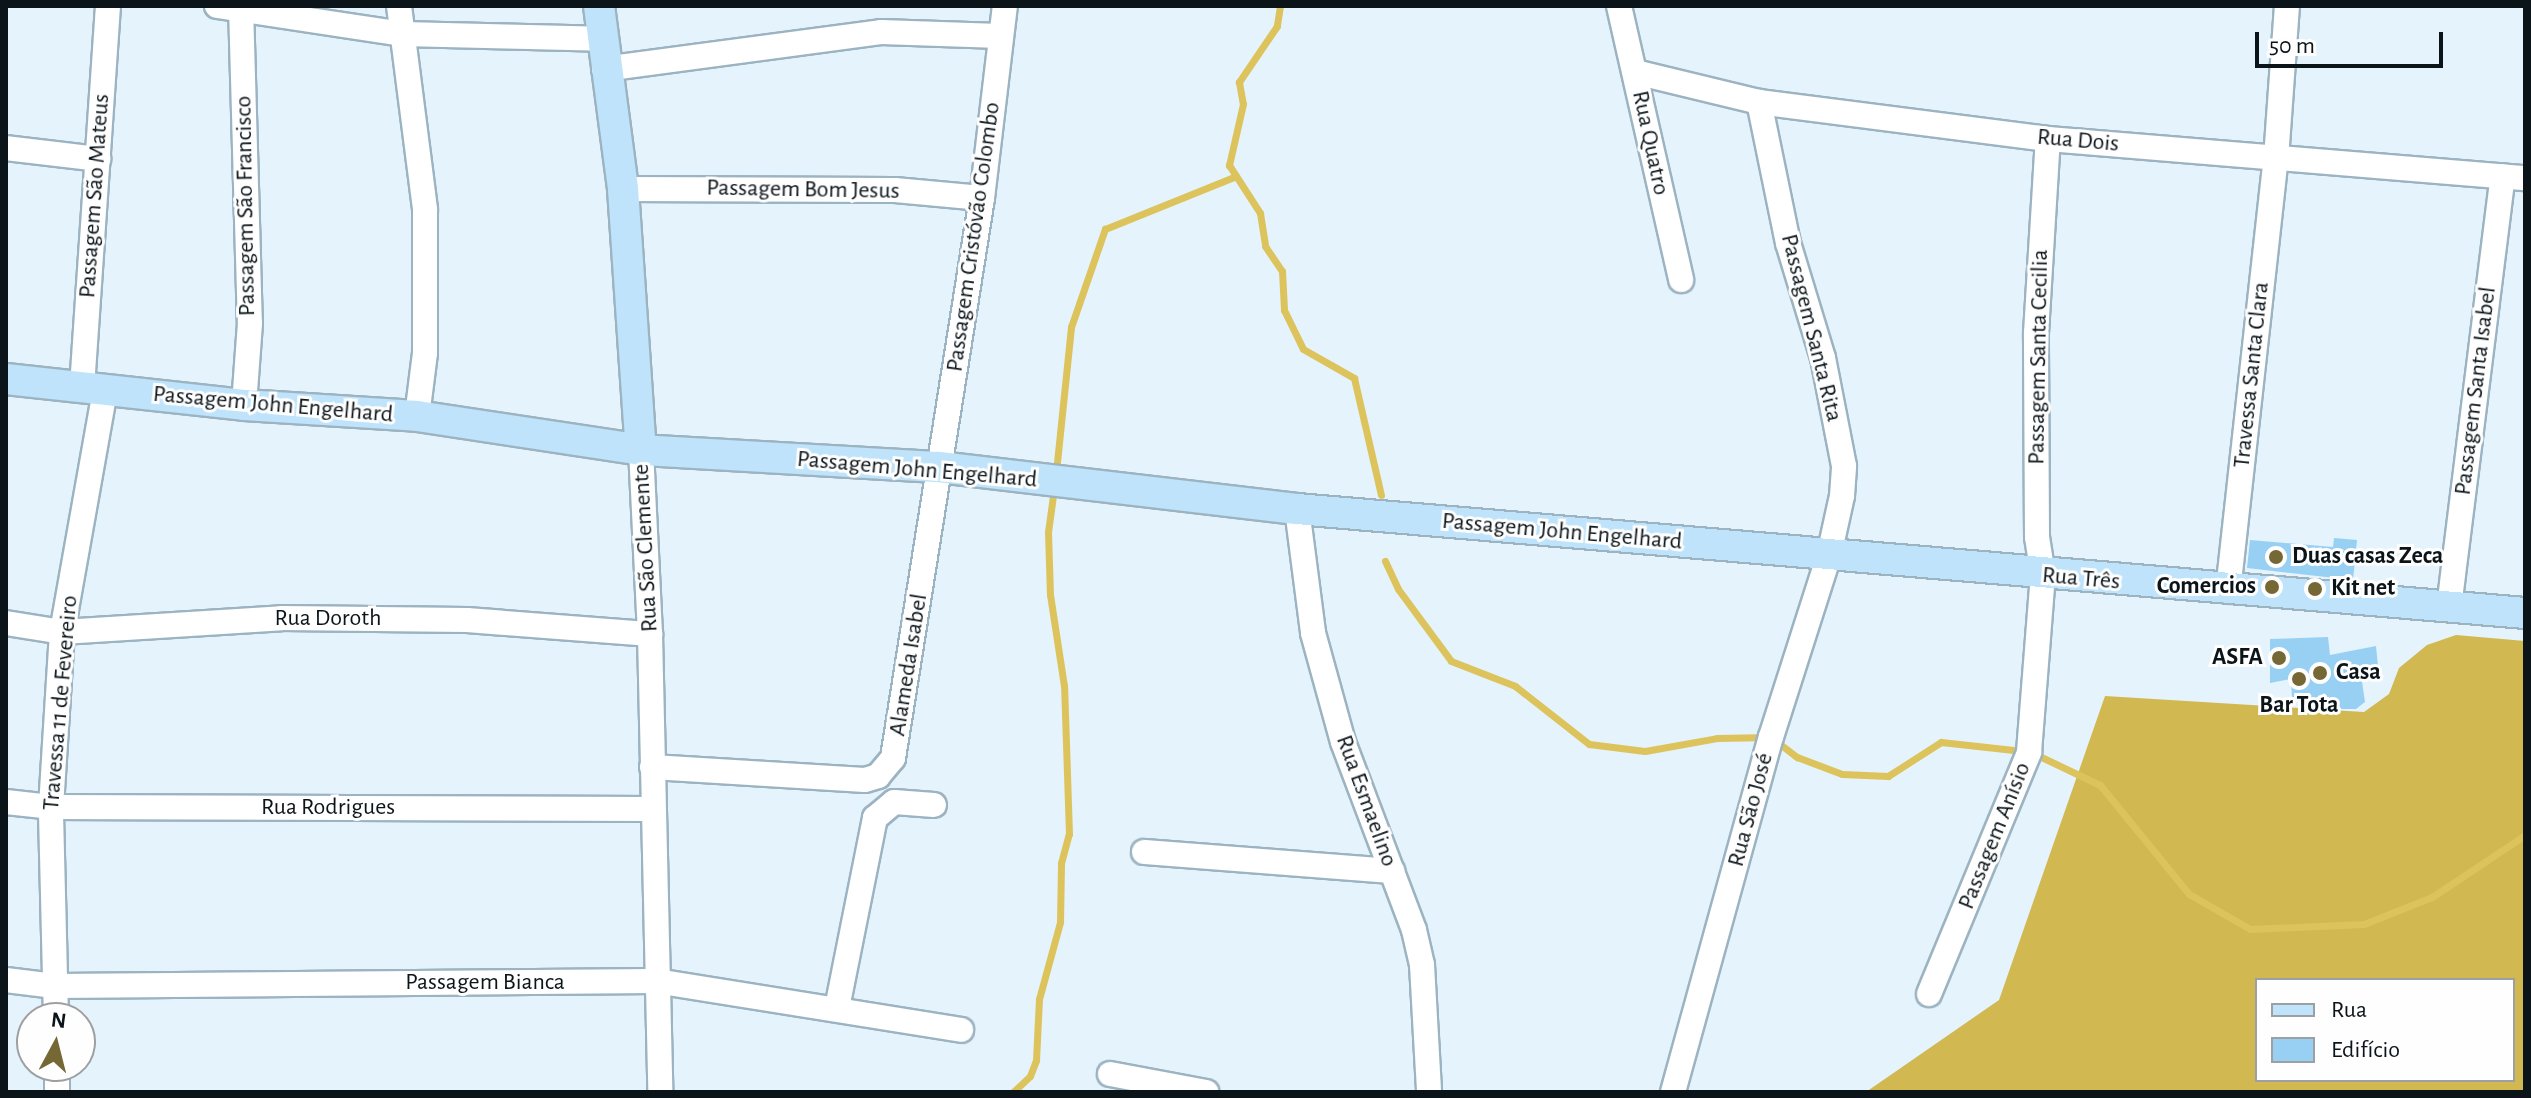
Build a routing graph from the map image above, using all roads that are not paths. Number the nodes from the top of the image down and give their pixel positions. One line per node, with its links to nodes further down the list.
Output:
1 (108, 6): 15 (street, Passagem São Mateus)
2 (399, 6): 8 (street)
3 (599, 6): 10 (main road, Rua São Clemente)
4 (1005, 6): 9 (street, Passagem Cristóvão Colombo)
5 (1619, 6): 11 (street, Rua Quatro)
6 (2287, 6): 16 (street, Travessa Santa Clara)
7 (233, 7): 8 (street); 23 (street, Passagem São Francisco)
8 (402, 34): 10 (street); 24 (street)
9 (1000, 36): 10 (street); 19 (street, Passagem Cristóvão Colombo)
10 (602, 54): 18 (main road, Rua São Clemente)
11 (1635, 72): 12 (street, Rua Dois); 20 (street, Rua Quatro)
12 (1759, 102): 13 (street, Rua Dois); 28 (street, Passagem Santa Rita)
13 (2048, 139): 16 (street, Rua Dois); 29 (street, Passagem Santa Cecilia)
14 (6, 148): 15 (street)
15 (98, 159): 22 (street, Passagem São Mateus)
16 (2276, 159): 17 (street, Rua Dois); 30 (street, Travessa Santa Clara)
17 (2514, 177): 31 (street, Passagem Santa Isabel)
18 (623, 189): 19 (street, Passagem Bom Jesus); 25 (main road, Rua São Clemente)
19 (982, 198): 26 (street, Passagem Cristóvão Colombo)
20 (1681, 280)
21 (6, 379): 22 (main road, Passagem John Engelhard)
22 (93, 388): 23 (main road, Passagem John Engelhard); 34 (street, Travessa 11 de Fevereiro)
23 (244, 405): 24 (main road, Passagem John Engelhard)
24 (417, 416): 25 (main road, Passagem John Engelhard)
25 (641, 450): 26 (main road, Passagem John Engelhard); 35 (street, Rua São Clemente)
26 (939, 467): 27 (main road, Passagem John Engelhard); 36 (street, Alameda Isabel)
27 (1297, 509): 28 (main road, Passagem John Engelhard); 42 (street, Rua Esmaelino)
28 (1829, 555): 29 (main road, Rua Três); 54 (street, Rua São José)
29 (2043, 575): 30 (main road, Rua Três); 46 (street, Passagem Anísio)
30 (2228, 591): 31 (main road, Rua Três)
31 (2449, 607): 32 (main road, Rua Três)
32 (2525, 613)
33 (6, 623): 34 (street, Rua Doroth)
34 (62, 632): 35 (street, Rua Doroth); 39 (street, Travessa 11 de Fevereiro)
35 (650, 634): 36 (street, Rua São Clemente)
36 (652, 767): 40 (street, Rua São Clemente)
37 (6, 802): 39 (street, Rua Rodrigues)
38 (934, 805): 48 (street)
39 (51, 807): 40 (street, Rua Rodrigues); 45 (street, Travessa 11 de Fevereiro)
40 (651, 809): 44 (street, Rua São Clemente)
41 (1144, 852): 42 (street)
42 (1392, 871): 53 (street, Rua Esmaelino)
43 (6, 980): 45 (street, Passagem Bianca)
44 (656, 981): 45 (street, Passagem Bianca); 48 (street, Passagem Bianca); 51 (street, Rua São Clemente)
45 (55, 986): 47 (street, Travessa 11 de Fevereiro)
46 (1929, 994)
47 (56, 1002)
48 (837, 1008): 49 (street, Passagem Bianca)
49 (961, 1030)
50 (1110, 1074): 52 (street)
51 (660, 1092)
52 (1206, 1092)
53 (1429, 1092)
54 (1673, 1092)

